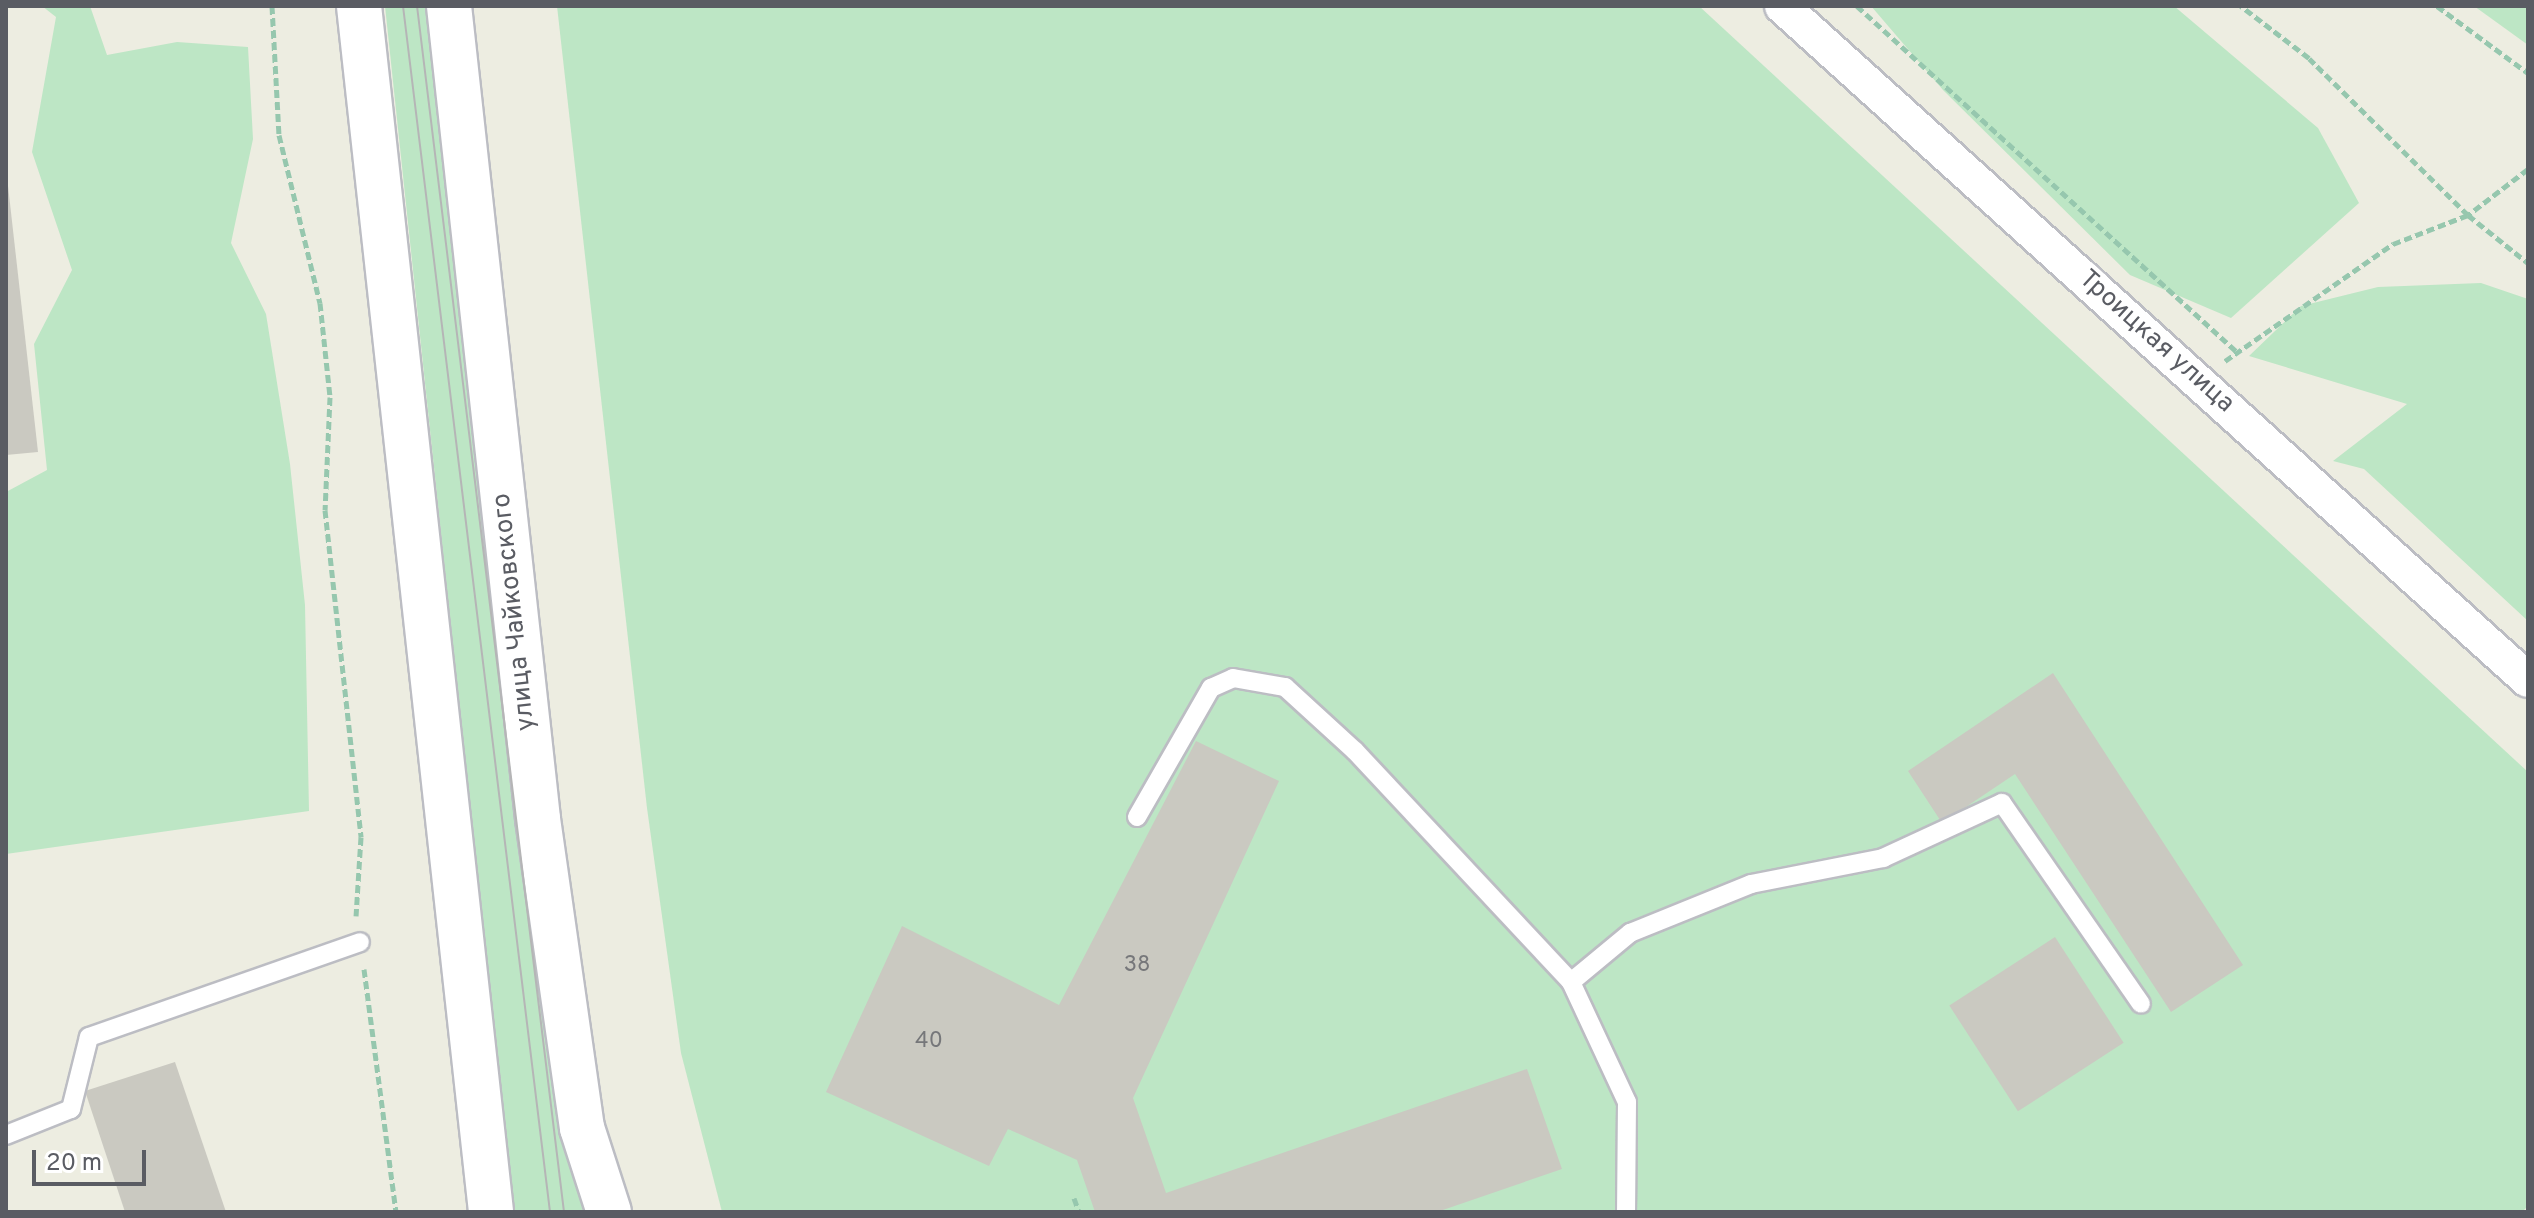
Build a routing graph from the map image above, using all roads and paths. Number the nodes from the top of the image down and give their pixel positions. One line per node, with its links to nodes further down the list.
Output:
1 (272, 6): 16 (path)
2 (359, 6): 22 (main road)
3 (449, 6): 23 (main road, улица Чайковского)
4 (1782, 6): 13 (street, Троицкая улица)
5 (1857, 6): 12 (path)
6 (2241, 6): 10 (path)
7 (2437, 6): 8 (path)
8 (2528, 73)
9 (2528, 169): 10 (path)
10 (2468, 215): 11 (path); 12 (path)
11 (2528, 263)
12 (2236, 351): 13 (path)
13 (2202, 383): 14 (street, Троицкая улица)
14 (2528, 680)
15 (1137, 817): 17 (lane)
16 (360, 942): 19 (lane); 21 (path)
17 (1571, 982): 18 (lane); 25 (lane)
18 (2141, 1004)
19 (6, 1135)
20 (1074, 1198): 24 (path)
21 (396, 1212)
22 (491, 1212)
23 (609, 1212)
24 (1079, 1212)
25 (1626, 1212)

